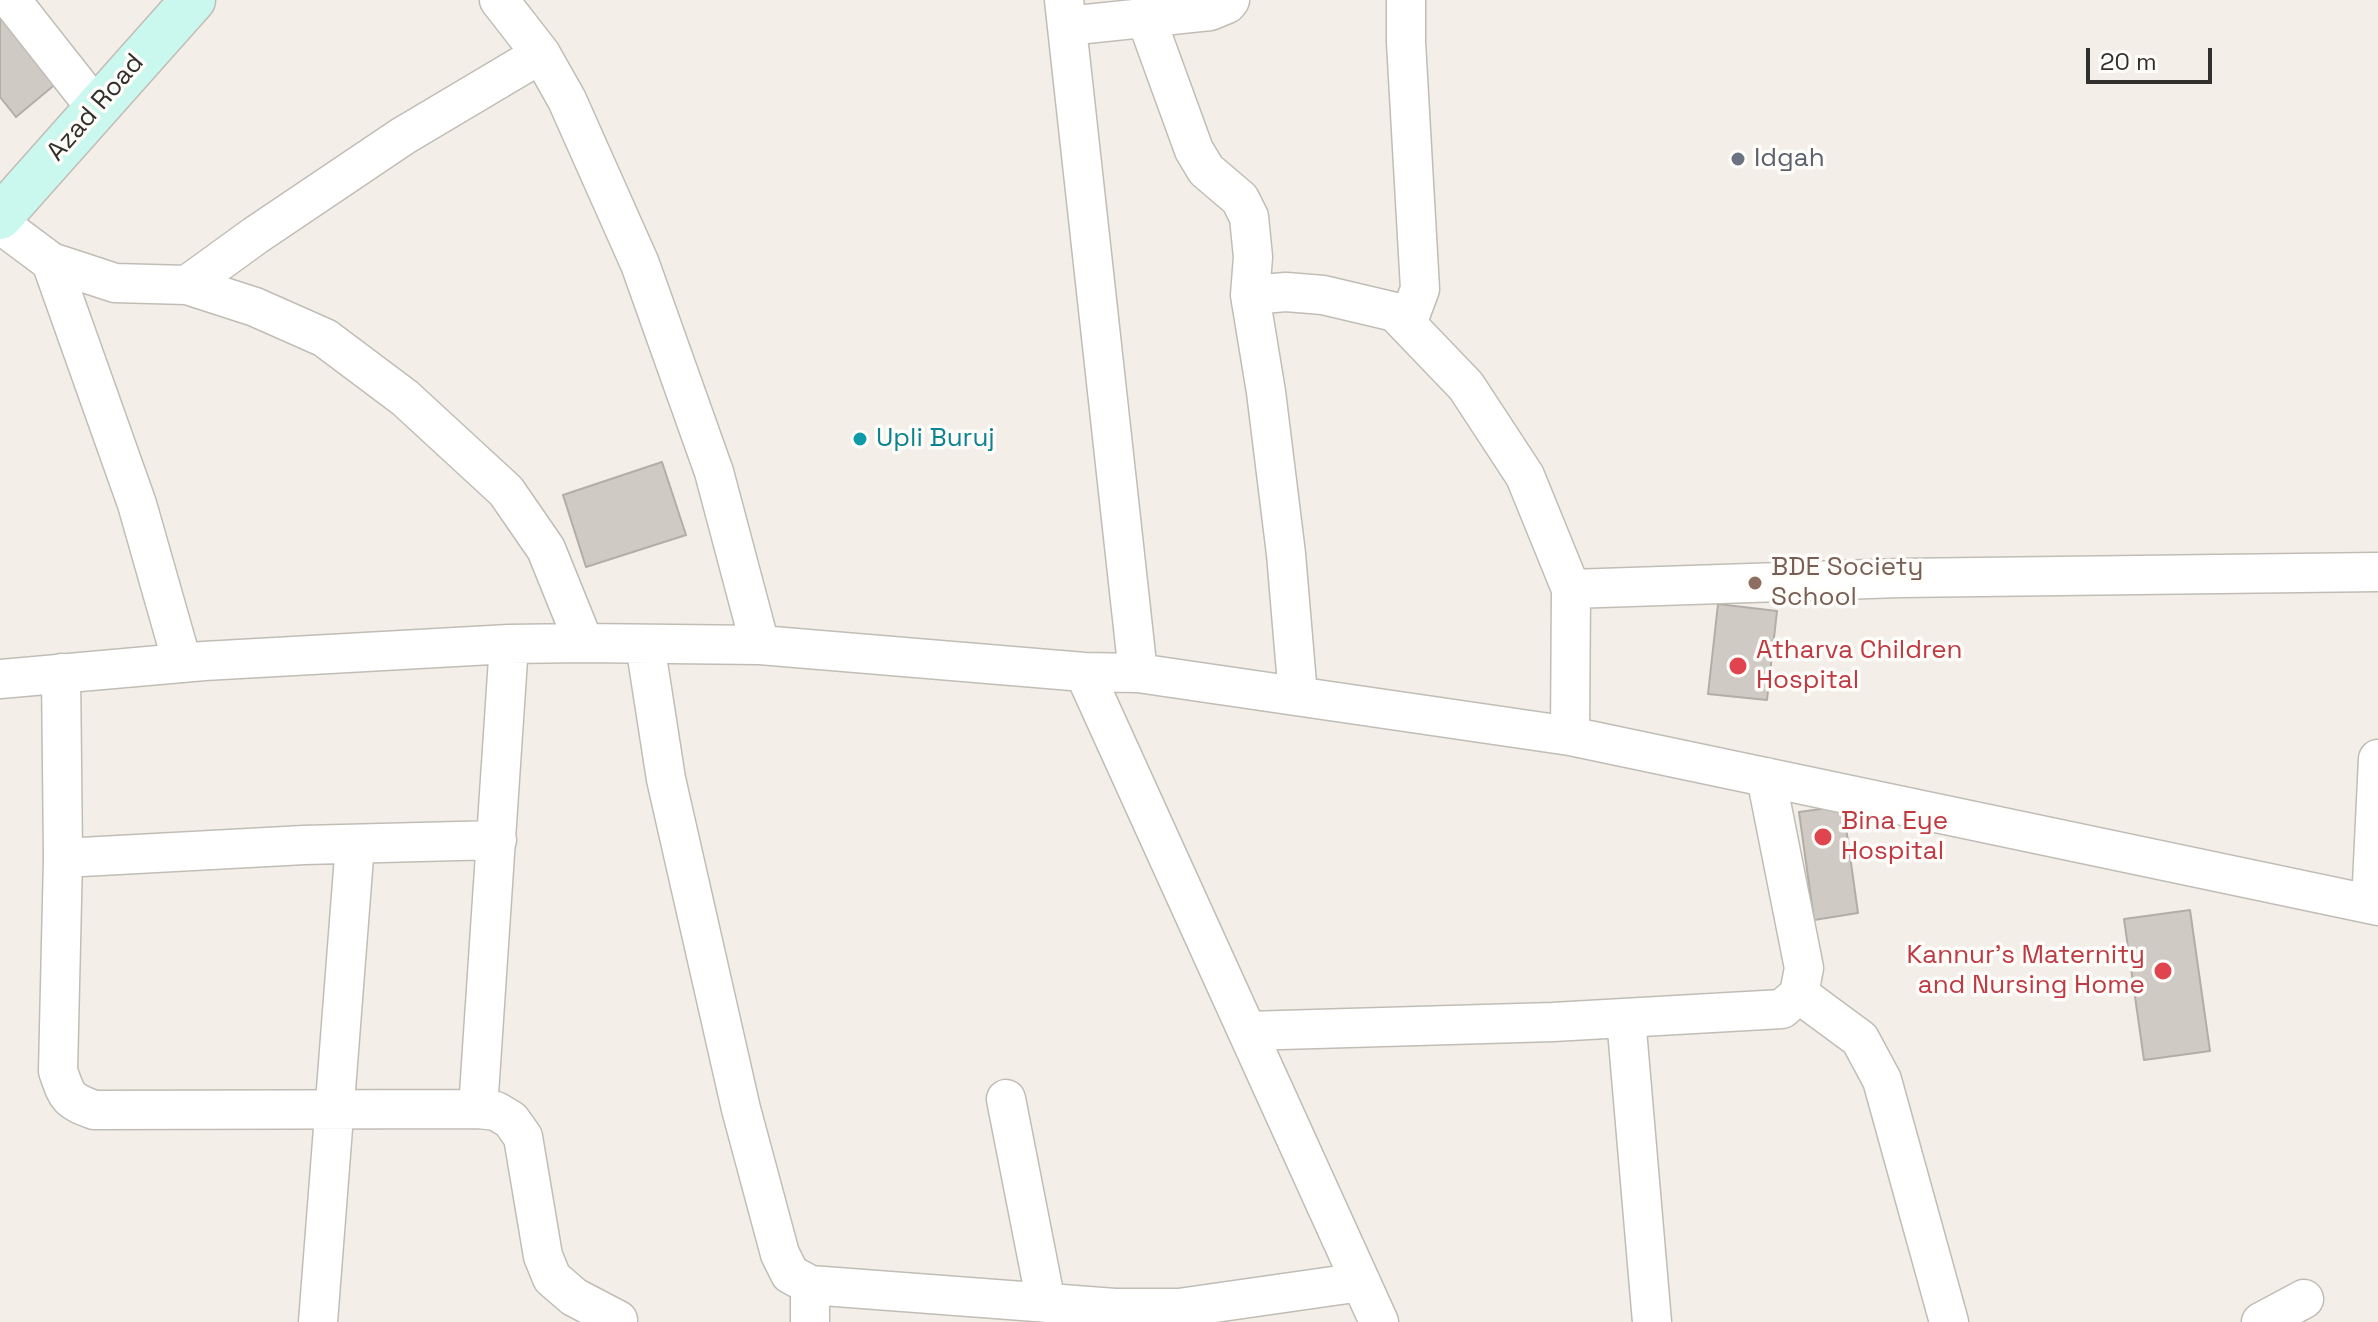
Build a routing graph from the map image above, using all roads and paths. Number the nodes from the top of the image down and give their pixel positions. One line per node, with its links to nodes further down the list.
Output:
1 (11, 0): 9 (street)
2 (193, 0): 9 (street, Azad Road)
3 (499, 0): 8 (street)
4 (1230, 0): 7 (street)
5 (1406, 0): 15 (street)
6 (1065, 13): 7 (street); 25 (street)
7 (1146, 18): 14 (street)
8 (541, 54): 13 (street); 21 (street)
9 (96, 108): 10 (street, Azad Road)
10 (0, 217)
11 (0, 224): 12 (street)
12 (51, 262): 13 (street); 22 (street)
13 (187, 285): 18 (street)
14 (1250, 295): 15 (street); 27 (street)
15 (1407, 324): 17 (street)
16 (2378, 572): 17 (street)
17 (1571, 589): 28 (street)
18 (584, 643): 19 (street); 20 (street)
19 (509, 644): 22 (street); 31 (street)
20 (645, 644): 21 (street); 44 (street)
21 (760, 645): 23 (street)
22 (182, 662): 24 (street)
23 (1084, 672): 25 (street); 37 (street)
24 (61, 673): 26 (street); 33 (street)
25 (1138, 673): 27 (street)
26 (0, 679)
27 (1298, 696): 28 (street)
28 (1570, 736): 30 (street)
29 (2378, 759): 34 (street)
30 (1766, 777): 34 (street); 35 (street)
31 (497, 840): 32 (street); 40 (street)
32 (355, 844): 33 (street); 39 (street)
33 (63, 858): 39 (street)
34 (2375, 905)
35 (1799, 994): 36 (street); 49 (street)
36 (1626, 1018): 37 (street); 48 (street)
37 (1247, 1031): 41 (street)
38 (1006, 1099): 43 (street)
39 (335, 1109): 40 (street); 46 (street)
40 (478, 1109): 45 (street)
41 (1361, 1282): 43 (street); 47 (street)
42 (2304, 1299): 50 (street)
43 (1046, 1303): 44 (street)
44 (810, 1304)
45 (618, 1320)
46 (318, 1322)
47 (1379, 1322)
48 (1652, 1322)
49 (1949, 1322)
50 (2261, 1322)

